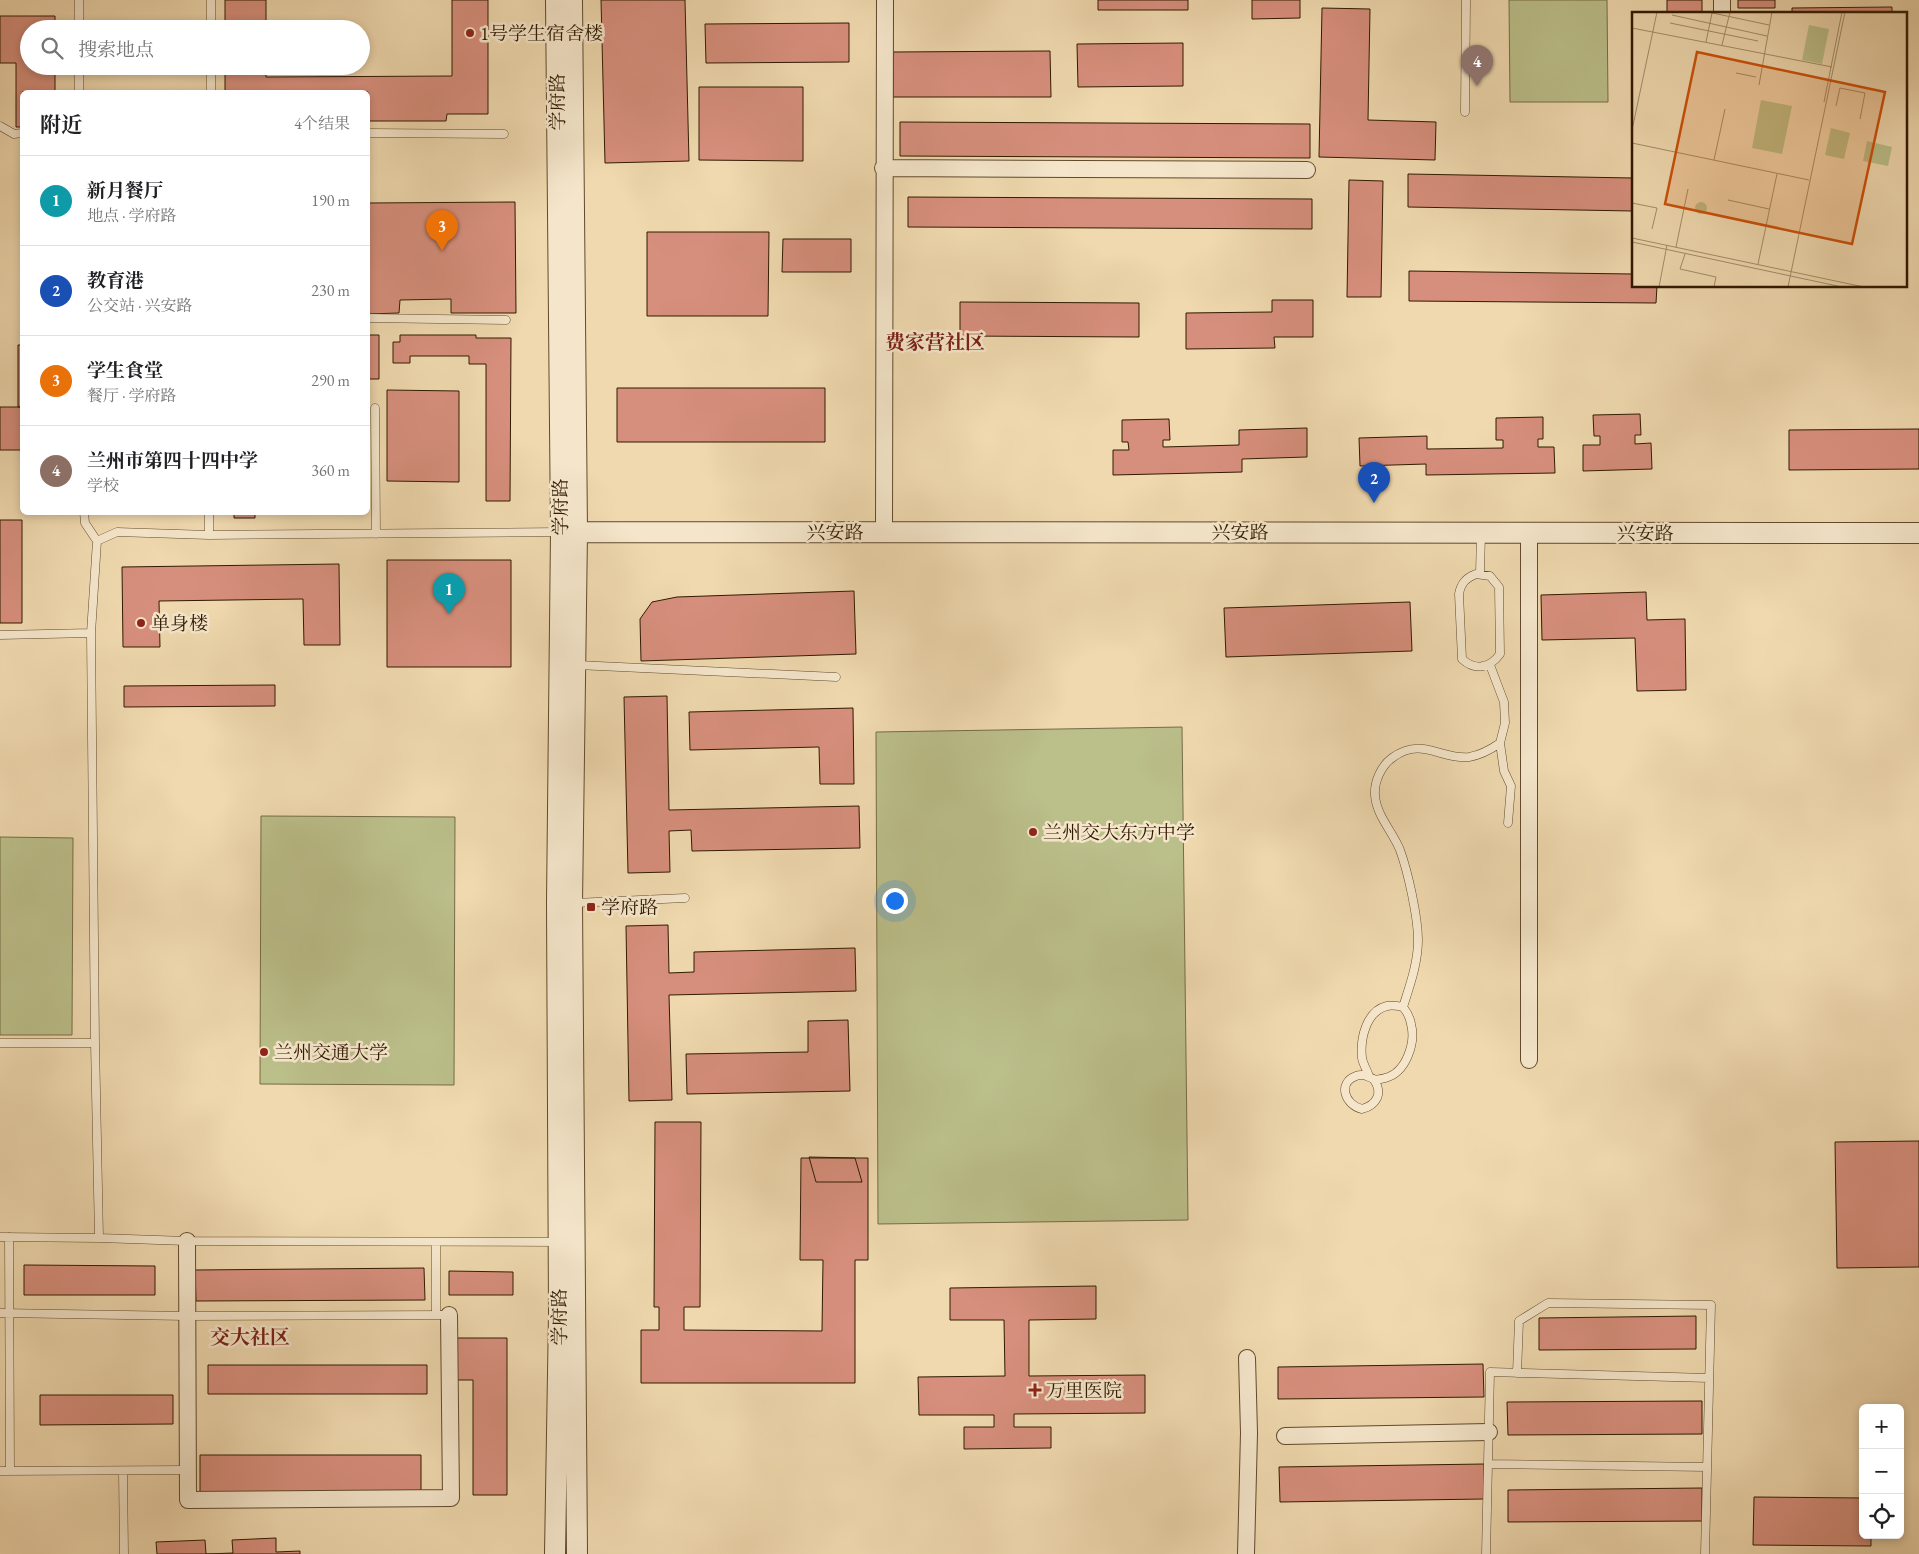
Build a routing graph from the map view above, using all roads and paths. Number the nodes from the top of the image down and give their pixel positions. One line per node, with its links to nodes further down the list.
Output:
1 (79, 0): 7 (lane)
2 (211, 0): 8 (lane)
3 (556, 0): 25 (street, 学府路)
4 (572, 0): 25 (street, 学府路)
5 (884, 0): 18 (street)
6 (1466, 0): 13 (lane)
7 (79, 20)
8 (211, 20)
9 (79, 75): 11 (lane)
10 (211, 75): 12 (lane)
11 (79, 90)
12 (211, 90)
13 (1465, 112)
14 (0, 126): 15 (lane)
15 (20, 133)
16 (370, 133): 17 (lane)
17 (504, 134)
18 (883, 168): 19 (street); 26 (street)
19 (1307, 170)
20 (370, 318): 21 (lane)
21 (506, 320)
22 (375, 408): 30 (lane)
23 (84, 515): 32 (lane)
24 (209, 515): 31 (lane)
25 (569, 532): 26 (street, 兴安路); 30 (lane); 36 (street, 学府路); 42 (street, 学府路)
26 (884, 532): 27 (street, 兴安路)
27 (1481, 532): 28 (street, 兴安路); 33 (lane)
28 (1529, 533): 29 (street, 兴安路); 46 (street)
29 (1919, 533)
30 (376, 534): 31 (lane)
31 (209, 535): 32 (lane)
32 (96, 541): 34 (lane)
33 (1480, 574): 37 (lane); 37 (lane)
34 (91, 633): 35 (lane); 44 (lane)
35 (0, 635)
36 (575, 665): 38 (lane); 42 (street, 学府路)
37 (1490, 665): 39 (lane)
38 (836, 678)
39 (1500, 744): 40 (lane); 43 (lane)
40 (1508, 823)
41 (684, 898): 42 (lane)
42 (564, 903): 53 (street, 学府路); 71 (street, 学府路)
43 (1403, 1006): 47 (lane); 47 (lane)
44 (95, 1043): 45 (lane); 50 (lane)
45 (0, 1044)
46 (1529, 1060)
47 (1372, 1078): 47 (lane)
48 (0, 1237): 49 (lane)
49 (9, 1237): 50 (lane); 55 (lane)
50 (99, 1238): 51 (lane)
51 (186, 1241): 52 (lane); 57 (street)
52 (436, 1242): 53 (lane); 56 (lane)
53 (559, 1242): 70 (street, 学府路)
54 (0, 1313): 55 (lane)
55 (9, 1313): 57 (lane); 68 (lane)
56 (443, 1315): 57 (lane); 66 (street)
57 (187, 1316): 66 (street)
58 (1247, 1358): 72 (street)
59 (1517, 1373): 60 (lane); 60 (lane); 61 (lane)
60 (1710, 1378): 64 (lane)
61 (1489, 1432): 62 (street); 63 (lane)
62 (1285, 1436)
63 (1488, 1464): 64 (lane); 73 (lane)
64 (1708, 1467): 74 (lane)
65 (123, 1470): 66 (lane); 68 (lane); 69 (lane)
66 (188, 1470)
67 (0, 1471): 68 (lane)
68 (10, 1471)
69 (124, 1554)
70 (555, 1554)
71 (577, 1554)
72 (1246, 1554)
73 (1486, 1554)
74 (1705, 1554)

